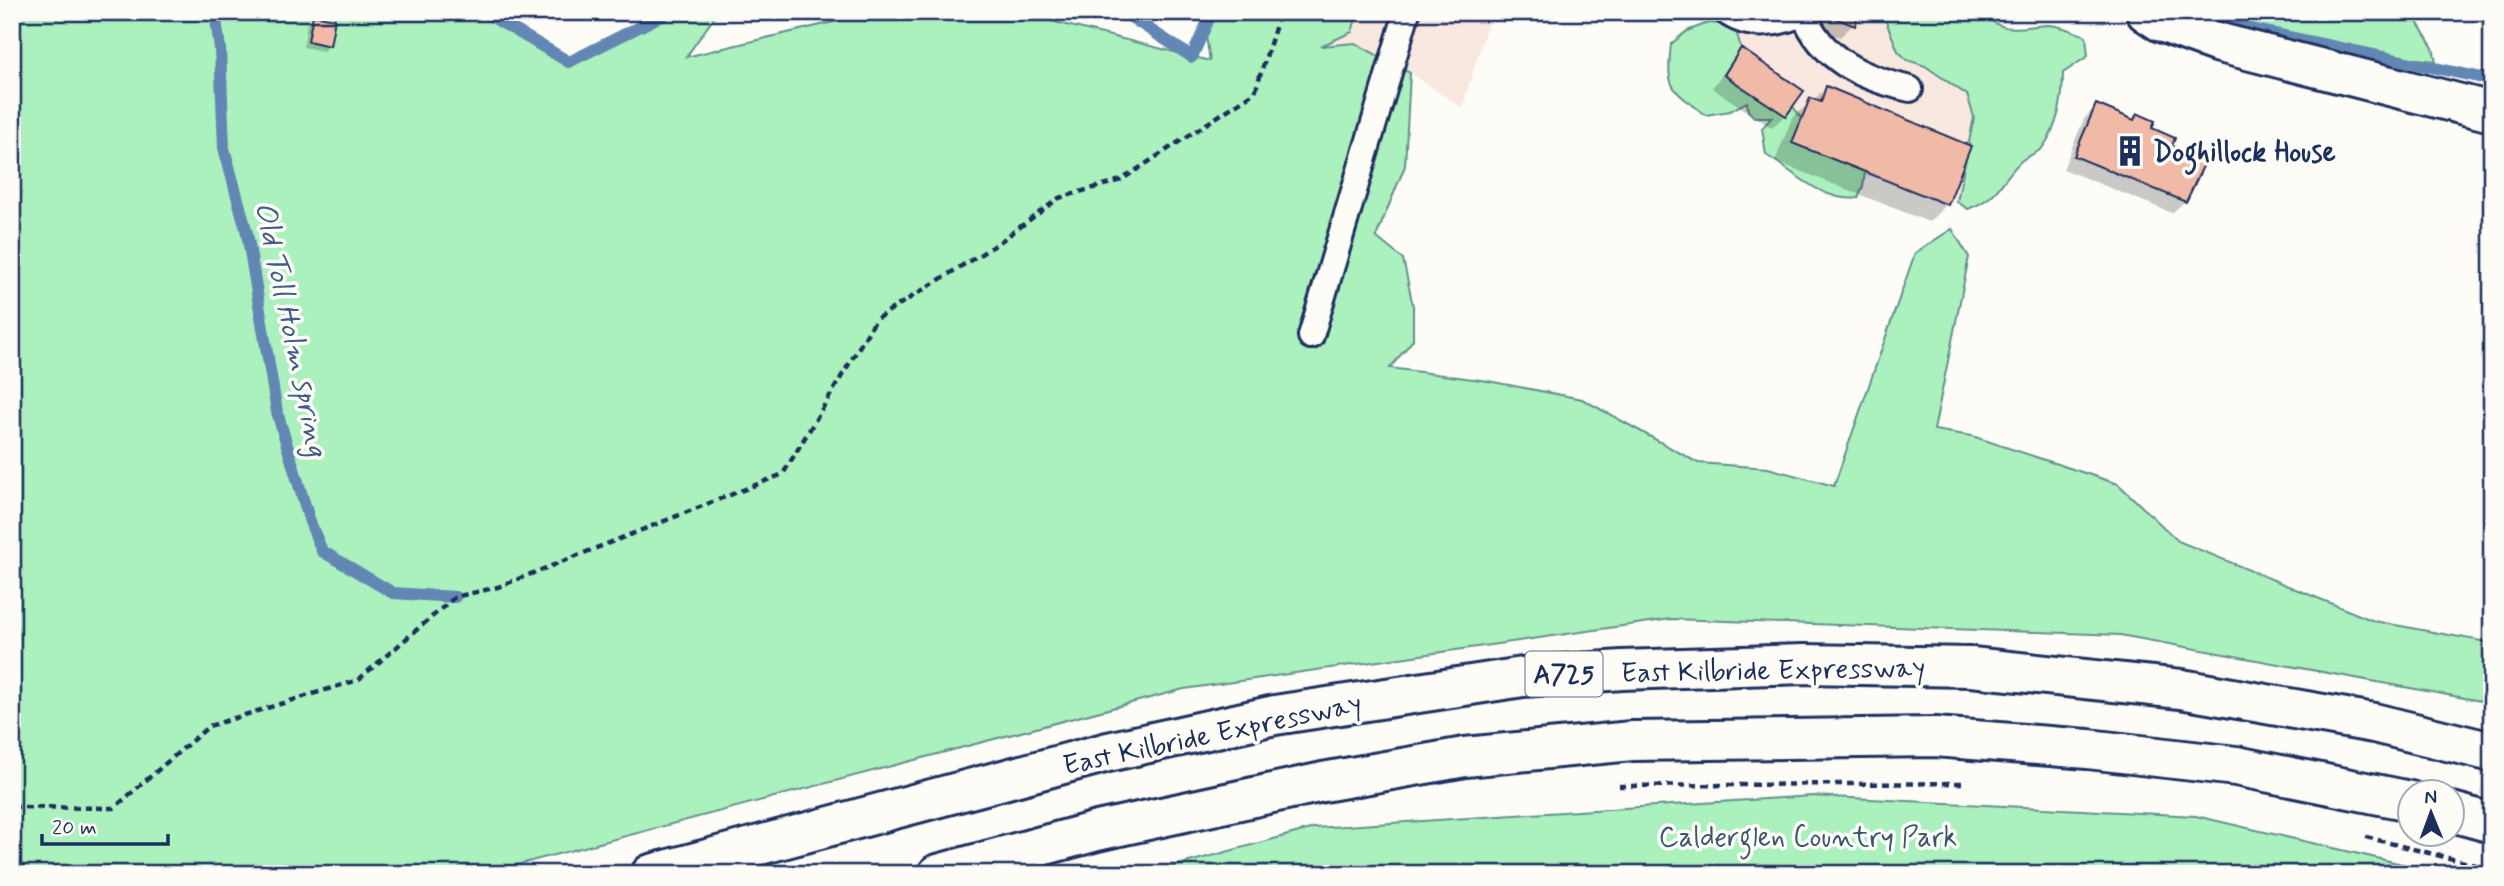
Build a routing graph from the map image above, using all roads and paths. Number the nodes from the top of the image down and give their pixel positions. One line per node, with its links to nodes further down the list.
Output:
1 (1280, 12): 13 (path)
2 (1407, 12): 8 (lane)
3 (1726, 12): 5 (lane)
4 (2146, 12): 7 (main road)
5 (1803, 13): 6 (lane)
6 (1910, 89)
7 (2492, 112)
8 (1311, 335)
9 (2492, 752): 18 (main road, East Kilbride Expressway / A725)
10 (1972, 783): 11 (path)
11 (1614, 786)
12 (2396, 798): 19 (main road)
13 (12, 807)
14 (2466, 816): 15 (main road)
15 (2492, 823)
16 (2364, 836): 17 (path)
17 (2492, 869)
18 (650, 874)
19 (938, 874)

